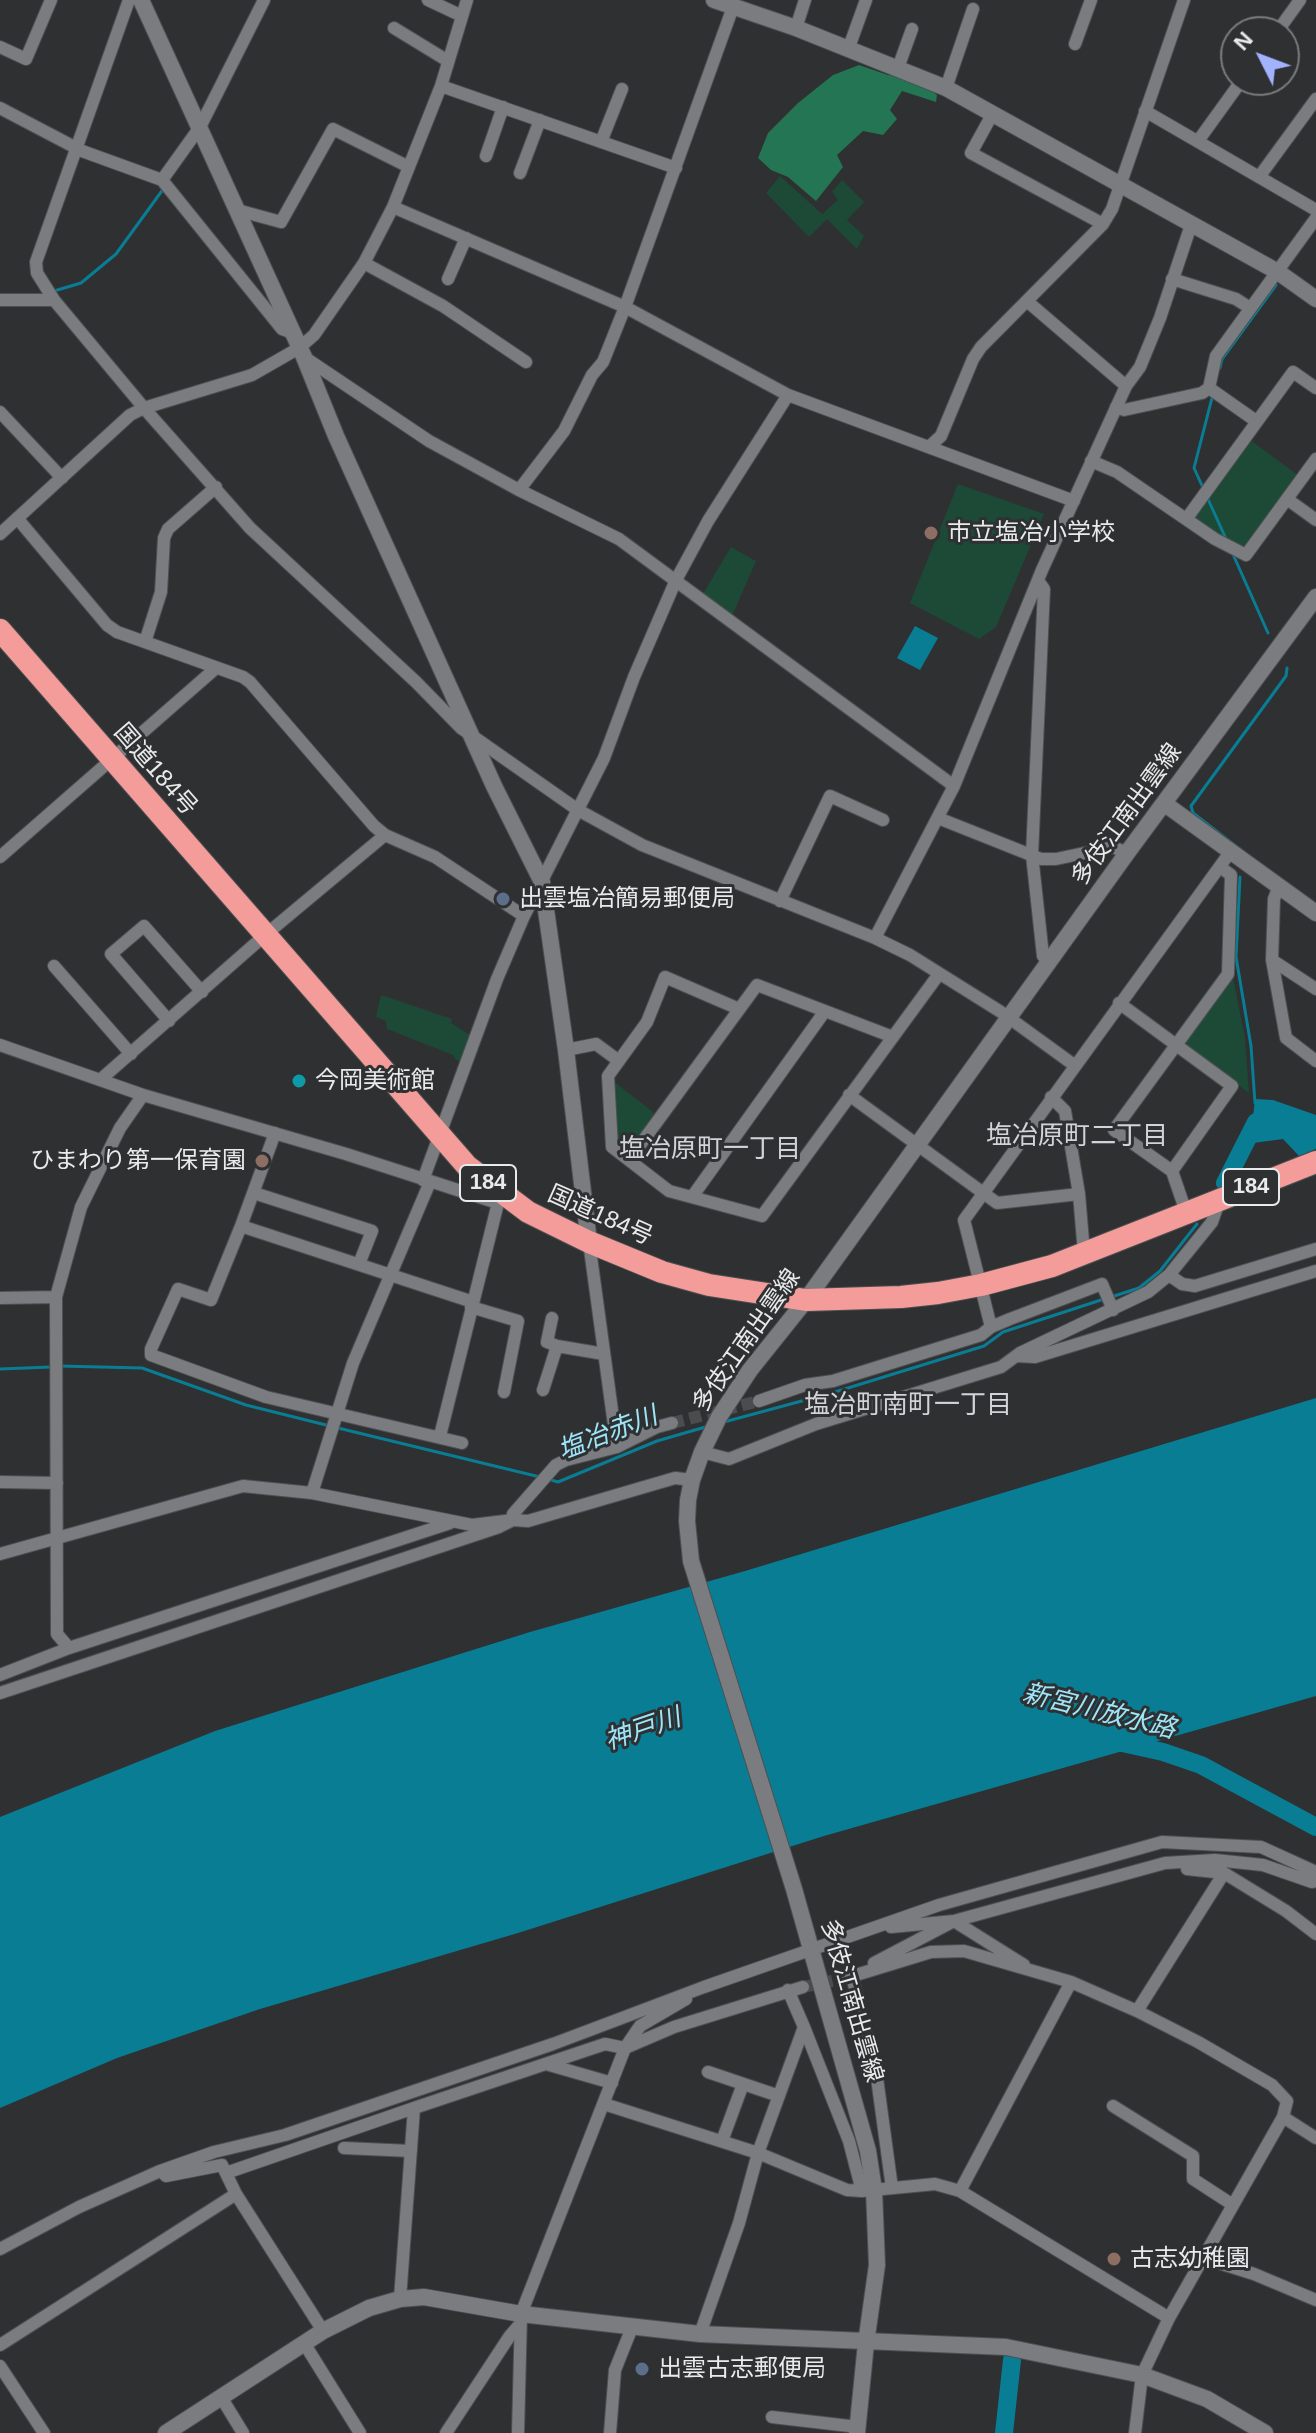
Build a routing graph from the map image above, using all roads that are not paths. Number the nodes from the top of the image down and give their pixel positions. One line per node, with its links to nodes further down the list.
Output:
1 (51, 0): 18 (street)
2 (129, 0): 35 (street)
3 (141, 0): 32 (street)
4 (428, 0): 11 (street)
5 (714, 0): 12 (street)
6 (805, 0): 15 (street)
7 (866, 0): 19 (street)
8 (1091, 0): 17 (street)
9 (1184, 0): 29 (street)
10 (261, 1): 32 (street)
11 (465, 5): 20 (street)
12 (739, 5): 15 (street); 38 (street)
13 (973, 9): 23 (street)
14 (394, 28): 20 (street)
15 (796, 28): 19 (street)
16 (912, 29): 21 (street)
17 (1075, 44)
18 (0, 47)
19 (848, 50): 21 (street)
20 (448, 61): 22 (street)
21 (898, 68): 23 (street)
22 (441, 86): 27 (street); 37 (street)
23 (946, 88): 30 (street)
24 (622, 89): 34 (street)
25 (1230, 96): 33 (street)
26 (1316, 99): 40 (street)
27 (503, 107): 31 (street); 36 (street)
28 (0, 108): 35 (street)
29 (1145, 111): 33 (street); 42 (street)
30 (993, 113): 42 (street); 47 (street)
31 (540, 120): 34 (street); 39 (street)
32 (200, 127): 41 (street); 44 (street)
33 (1198, 141): 40 (street)
34 (601, 142): 38 (street)
35 (77, 146): 41 (street); 56 (street)
36 (486, 156)
37 (409, 167): 43 (street); 44 (street)
38 (676, 168): 58 (street)
39 (520, 173)
40 (1259, 177): 45 (street)
41 (162, 180): 60 (street)
42 (1122, 186): 47 (street); 48 (street)
43 (393, 207): 49 (street); 50 (street)
44 (237, 210): 60 (street)
45 (1316, 210)
46 (1316, 218): 51 (street)
47 (1103, 224): 57 (street)
48 (1191, 225): 51 (street); 53 (street)
49 (466, 238): 52 (street); 58 (street)
50 (364, 263): 60 (street); 61 (street)
51 (1278, 272): 54 (street); 59 (street)
52 (448, 279)
53 (1172, 279): 59 (street); 62 (street)
54 (1316, 299)
55 (0, 300): 56 (street)
56 (54, 300): 67 (street)
57 (1028, 302): 62 (street); 70 (street)
58 (625, 307): 65 (street); 75 (street)
59 (1250, 308): 63 (street)
60 (299, 346): 67 (street); 75 (street); 88 (street)
61 (526, 362)
62 (1126, 386): 66 (street)
63 (1209, 388): 66 (street); 69 (street)
64 (1316, 388): 69 (street)
65 (788, 395): 70 (street); 82 (street)
66 (1116, 407): 72 (street)
67 (144, 408): 73 (street); 74 (street)
68 (0, 412): 73 (street)
69 (1256, 421): 79 (street)
70 (930, 446): 77 (street)
71 (1316, 459): 76 (street)
72 (1091, 461): 77 (street); 79 (street)
73 (62, 478): 78 (street)
74 (216, 487): 86 (street); 88 (street)
75 (519, 490): 82 (street)
76 (1287, 499): 79 (street); 80 (street)
77 (1074, 501): 83 (street)
78 (17, 518): 81 (street); 86 (street)
79 (1187, 518)
80 (1316, 520)
81 (0, 534)
82 (676, 580): 90 (street); 92 (street)
83 (1039, 582): 90 (street); 98 (street)
84 (1316, 597): 91 (street, 多伎江南出雲線)
85 (0, 630): 89 (highway, 国道184号 / 184)
86 (145, 642): 87 (street)
87 (216, 668): 89 (street); 95 (street)
88 (474, 737): 92 (street); 101 (street)
89 (112, 759): 99 (street); 106 (highway, 国道184号 / 184)
90 (954, 786): 93 (street)
91 (1165, 804): 96 (street); 97 (street, 多伎江南出雲線)
92 (578, 810): 101 (street); 103 (street)
93 (938, 818): 98 (street); 107 (street)
94 (883, 820): 103 (street)
95 (385, 835): 105 (street); 106 (street)
96 (1231, 851): 100 (street); 102 (street)
97 (1127, 853): 98 (street); 117 (street, 多伎江南出雲線)
98 (1032, 855): 108 (street)
99 (0, 857)
100 (1220, 867): 114 (street); 121 (street)
101 (542, 882): 105 (street); 122 (street)
102 (1279, 886): 104 (street); 109 (street)
103 (780, 901): 107 (street)
104 (1316, 913)
105 (524, 916): 132 (street)
106 (264, 936): 113 (street); 132 (highway, 国道184号 / 184)
107 (875, 938): 111 (street)
108 (1043, 956)
109 (1272, 960): 112 (street); 125 (street)
110 (54, 966): 123 (street)
111 (939, 974): 117 (street); 119 (street)
112 (1316, 989)
113 (202, 992): 118 (street); 118 (street)
114 (1119, 1003): 121 (street); 126 (street)
115 (739, 1009): 116 (street); 124 (street); 134 (street)
116 (825, 1011): 119 (street); 141 (street)
117 (1010, 1019): 126 (street); 133 (street, 多伎江南出雲線)
118 (169, 1021): 123 (street)
119 (893, 1037): 129 (street)
120 (0, 1045): 127 (street)
121 (1176, 1045): 136 (street); 136 (street)
122 (566, 1050): 124 (street); 146 (street)
123 (131, 1054): 127 (street)
124 (619, 1061): 134 (street)
125 (1316, 1061)
126 (1074, 1065): 130 (street)
127 (100, 1080): 128 (street)
128 (143, 1095): 131 (street); 154 (street)
129 (849, 1095): 133 (street); 141 (street)
130 (1051, 1097): 138 (street); 140 (street)
131 (275, 1133): 137 (street); 139 (street)
132 (441, 1138): 137 (street); 143 (highway, 国道184号 / 184)
133 (917, 1145): 138 (street); 156 (street, 多伎江南出雲線)
134 (629, 1160): 141 (street)
135 (1316, 1162): 142 (highway, 国道184号 / 184)
136 (1172, 1171): 144 (street)
137 (427, 1181): 143 (street); 151 (street)
138 (983, 1192): 140 (street); 153 (street)
139 (254, 1193): 145 (street); 149 (street)
140 (1079, 1194): 148 (street)
141 (692, 1197)
142 (1220, 1199): 144 (highway, 国道184号 / 184); 152 (street)
143 (501, 1200): 146 (highway, 国道184号 / 184); 158 (street)
144 (1186, 1212): 148 (highway, 国道184号 / 184)
145 (241, 1226): 149 (street); 167 (street)
146 (589, 1242): 156 (highway, 国道184号 / 184); 162 (street)
147 (1316, 1249): 152 (street)
148 (1084, 1253): 153 (highway, 国道184号 / 184)
149 (359, 1264): 151 (street)
150 (1316, 1271): 163 (street)
151 (390, 1275): 158 (street); 167 (street)
152 (1169, 1275): 157 (street)
153 (981, 1285): 156 (highway, 国道184号 / 184); 160 (street)
154 (56, 1297): 155 (street); 175 (street)
155 (0, 1298)
156 (806, 1300): 172 (street, 多伎江南出雲線)
157 (1109, 1301): 160 (street); 163 (street)
158 (472, 1304): 165 (street); 169 (street)
159 (552, 1318): 161 (street)
160 (991, 1327): 166 (street)
161 (557, 1346): 162 (street); 164 (street)
162 (604, 1354): 171 (street)
163 (1016, 1356): 172 (street)
164 (543, 1390)
165 (504, 1392)
166 (759, 1401)
167 (337, 1414): 169 (street); 176 (street)
168 (672, 1423): 171 (street)
169 (440, 1436): 170 (street)
170 (462, 1443)
171 (617, 1447): 177 (street)
172 (702, 1452): 173 (street, 多伎江南出雲線)
173 (692, 1480): 177 (street); 191 (street, 多伎江南出雲線)
174 (0, 1482): 175 (street)
175 (57, 1483): 179 (street)
176 (312, 1493): 178 (street); 179 (street)
177 (513, 1520): 178 (street); 183 (street)
178 (453, 1522): 181 (street)
179 (58, 1538): 180 (street); 181 (street)
180 (0, 1554)
181 (69, 1648): 182 (street)
182 (0, 1675)
183 (0, 1693)
184 (1165, 1863): 186 (street); 187 (street); 188 (street)
185 (1316, 1872): 189 (street)
186 (1224, 1873): 190 (street); 198 (street)
187 (1316, 1881)
188 (954, 1921): 189 (street); 192 (street); 193 (street)
189 (869, 1929): 191 (street)
190 (1316, 1934)
191 (812, 1950): 195 (street); 218 (street, 多伎江南出雲線)
192 (1036, 1973): 193 (street); 194 (street)
193 (852, 1976): 217 (street)
194 (1071, 1982): 198 (street); 219 (street)
195 (704, 1987): 200 (street); 215 (street)
196 (803, 1987): 197 (street)
197 (788, 1990): 199 (street); 200 (street)
198 (1137, 2011): 209 (street)
199 (804, 2027): 205 (street); 218 (street)
200 (625, 2048): 201 (street); 203 (street)
201 (546, 2064): 203 (street); 208 (street)
202 (708, 2072): 204 (street)
203 (612, 2083): 206 (street)
204 (743, 2084): 205 (street); 211 (street)
205 (779, 2096): 214 (street)
206 (604, 2104): 211 (street); 227 (street)
207 (1113, 2106): 221 (street)
208 (414, 2108): 213 (street); 216 (street)
209 (1283, 2117): 210 (street); 221 (street)
210 (1316, 2138)
211 (722, 2141): 214 (street)
212 (344, 2148): 213 (street)
213 (411, 2151): 224 (street)
214 (758, 2153): 218 (street); 230 (street)
215 (160, 2171): 216 (street); 222 (street)
216 (226, 2173): 220 (street)
217 (892, 2188): 218 (street); 219 (street)
218 (868, 2191): 232 (street, 多伎江南出雲線)
219 (960, 2191): 226 (street)
220 (236, 2194): 229 (street); 233 (street)
221 (1233, 2205): 223 (street)
222 (0, 2249)
223 (1203, 2258): 225 (street); 226 (street)
224 (400, 2299): 227 (street); 229 (street)
225 (1316, 2300)
226 (1169, 2318): 235 (street)
227 (521, 2319): 228 (street); 243 (street); 244 (street)
228 (633, 2325): 230 (street); 245 (street)
229 (323, 2331): 231 (street)
230 (700, 2334): 232 (street)
231 (304, 2343): 236 (street); 242 (street)
232 (866, 2343): 235 (street); 238 (street, 多伎江南出雲線)
233 (0, 2345)
234 (0, 2366): 240 (street)
235 (1142, 2375): 246 (street); 247 (street)
236 (221, 2397): 239 (street); 241 (street)
237 (772, 2417): 238 (street)
238 (858, 2430)
239 (168, 2432)
240 (44, 2433)
241 (243, 2433)
242 (360, 2433)
243 (446, 2433)
244 (518, 2433)
245 (610, 2433)
246 (1135, 2433)
247 (1265, 2433)

